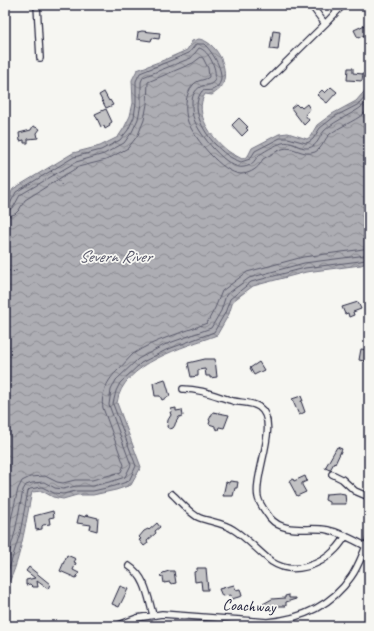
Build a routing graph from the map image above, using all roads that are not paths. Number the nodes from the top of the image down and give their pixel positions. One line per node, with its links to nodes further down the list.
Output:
1 (37, 5): 5 (street)
2 (311, 5): 4 (street)
3 (343, 5): 4 (street)
4 (325, 24): 6 (street)
5 (40, 58)
6 (264, 84)
7 (183, 389): 11 (street)
8 (332, 474): 10 (street)
9 (172, 494): 11 (street)
10 (369, 497)
11 (346, 536): 13 (street)
12 (369, 540): 13 (street, Coachway)
13 (367, 547): 16 (street, Coachway)
14 (129, 566): 15 (street)
15 (153, 615): 16 (street, Coachway); 17 (street, Coachway)
16 (267, 624)
17 (116, 626)

